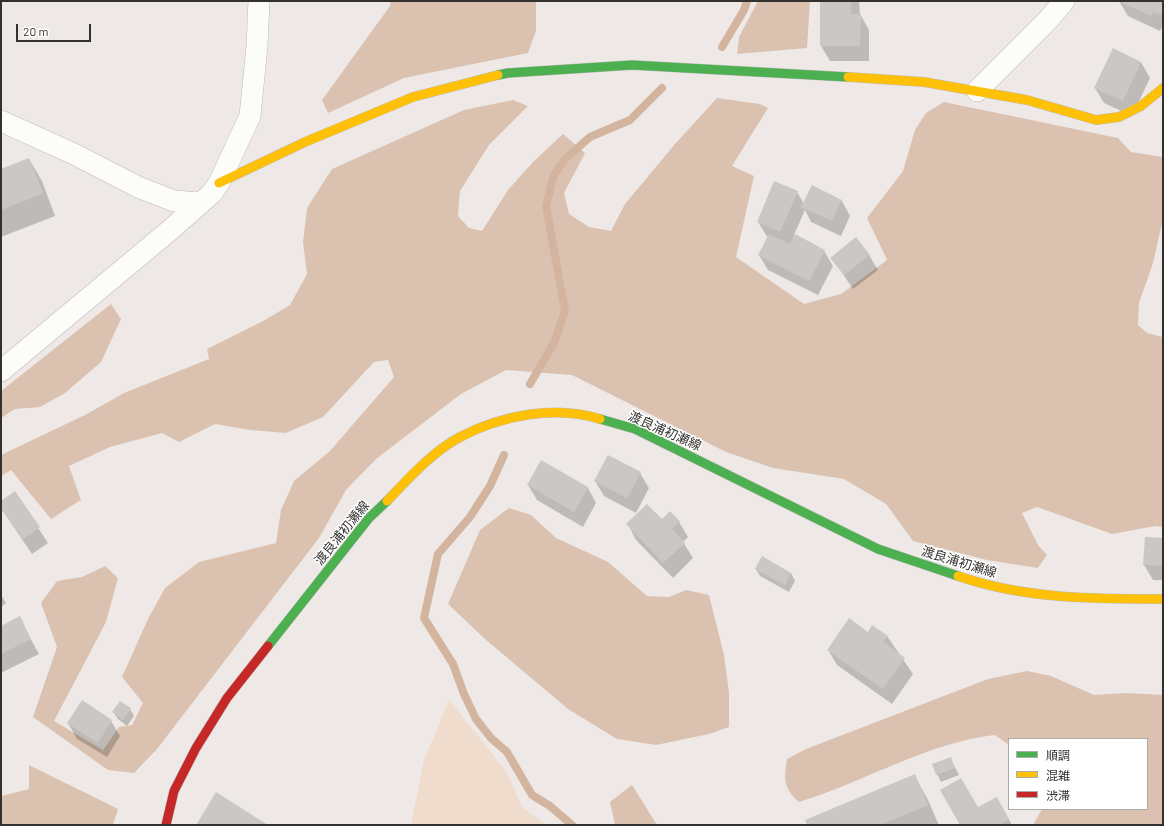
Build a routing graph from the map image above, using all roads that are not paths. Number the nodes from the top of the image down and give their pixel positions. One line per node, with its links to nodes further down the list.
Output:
1 (259, 1): 6 (street)
2 (1064, 1): 4 (street)
3 (1163, 88): 4 (main road)
4 (977, 91): 6 (main road)
5 (1, 120): 7 (street)
6 (219, 183): 7 (street)
7 (200, 203): 8 (street)
8 (1, 371)
9 (1163, 599): 10 (main road, 渡良浦初瀬線)
10 (166, 825)

